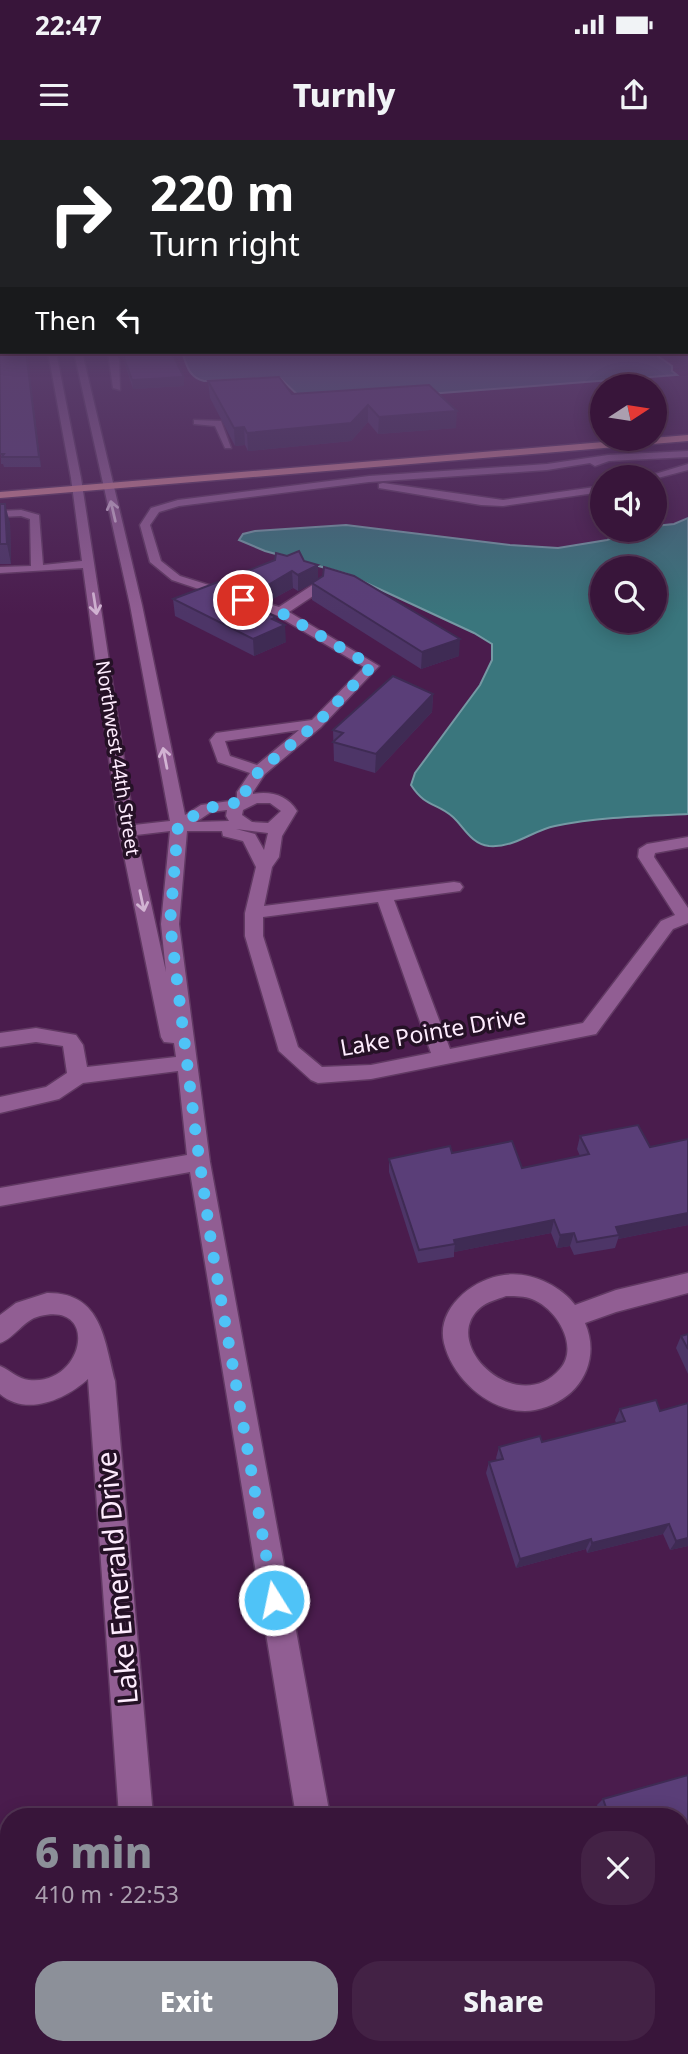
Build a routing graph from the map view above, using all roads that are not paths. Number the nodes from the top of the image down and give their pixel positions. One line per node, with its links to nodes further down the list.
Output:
1 (76, 436): 12 (street, Northwest 44th Street)
2 (89, 436): 11 (street, Northwest 44th Street)
3 (224, 436): 6 (street)
4 (590, 437): 11 (main road)
5 (688, 438): 11 (main road)
6 (228, 446)
7 (688, 454): 10 (street)
8 (688, 467): 9 (street)
9 (667, 472)
10 (369, 479): 14 (street); 21 (street)
11 (106, 481): 12 (main road); 26 (street, Northwest 44th Street, one-way to 11)
12 (77, 483): 13 (main road); 15 (main road); 17 (street, Northwest 44th Street)
13 (0, 484)
14 (590, 491)
15 (0, 495)
16 (0, 514): 18 (street)
17 (88, 564): 18 (street); 28 (street, Northwest 44th Street, one-way to 28)
18 (37, 569): 19 (street)
19 (0, 570)
20 (318, 587): 21 (street)
21 (280, 612): 22 (street)
22 (316, 724): 23 (street); 23 (street)
23 (259, 771): 24 (street); 25 (street)
24 (270, 798): 25 (street); 27 (street)
25 (242, 802): 26 (street); 29 (street)
26 (178, 825): 28 (street); 29 (street); 41 (street, Northwest 44th Street)
27 (277, 830): 29 (street); 31 (street, Lake Pointe Drive)
28 (127, 831): 38 (street, Northwest 44th Street, one-way to 38)
29 (245, 831): 31 (street)
30 (688, 842): 35 (street)
31 (264, 867): 34 (street, Lake Pointe Drive)
32 (454, 887): 33 (street)
33 (384, 896): 34 (street); 37 (street)
34 (254, 913): 37 (street, Lake Pointe Drive)
35 (687, 918): 37 (street, Lake Pointe Drive)
36 (0, 1040): 39 (street)
37 (443, 1058)
38 (177, 1064): 39 (street); 41 (street, Northwest 44th Street)
39 (78, 1076): 40 (street)
40 (0, 1105)
41 (199, 1162): 42 (street); 49 (street, Northwest 44th Street)
42 (0, 1196)
43 (688, 1283): 44 (street)
44 (571, 1317): 44 (street)
45 (0, 1332): 46 (street, Lake Emerald Drive)
46 (92, 1341): 47 (street); 48 (street, Lake Emerald Drive)
47 (0, 1378)
48 (135, 1808)
49 (312, 1808)

